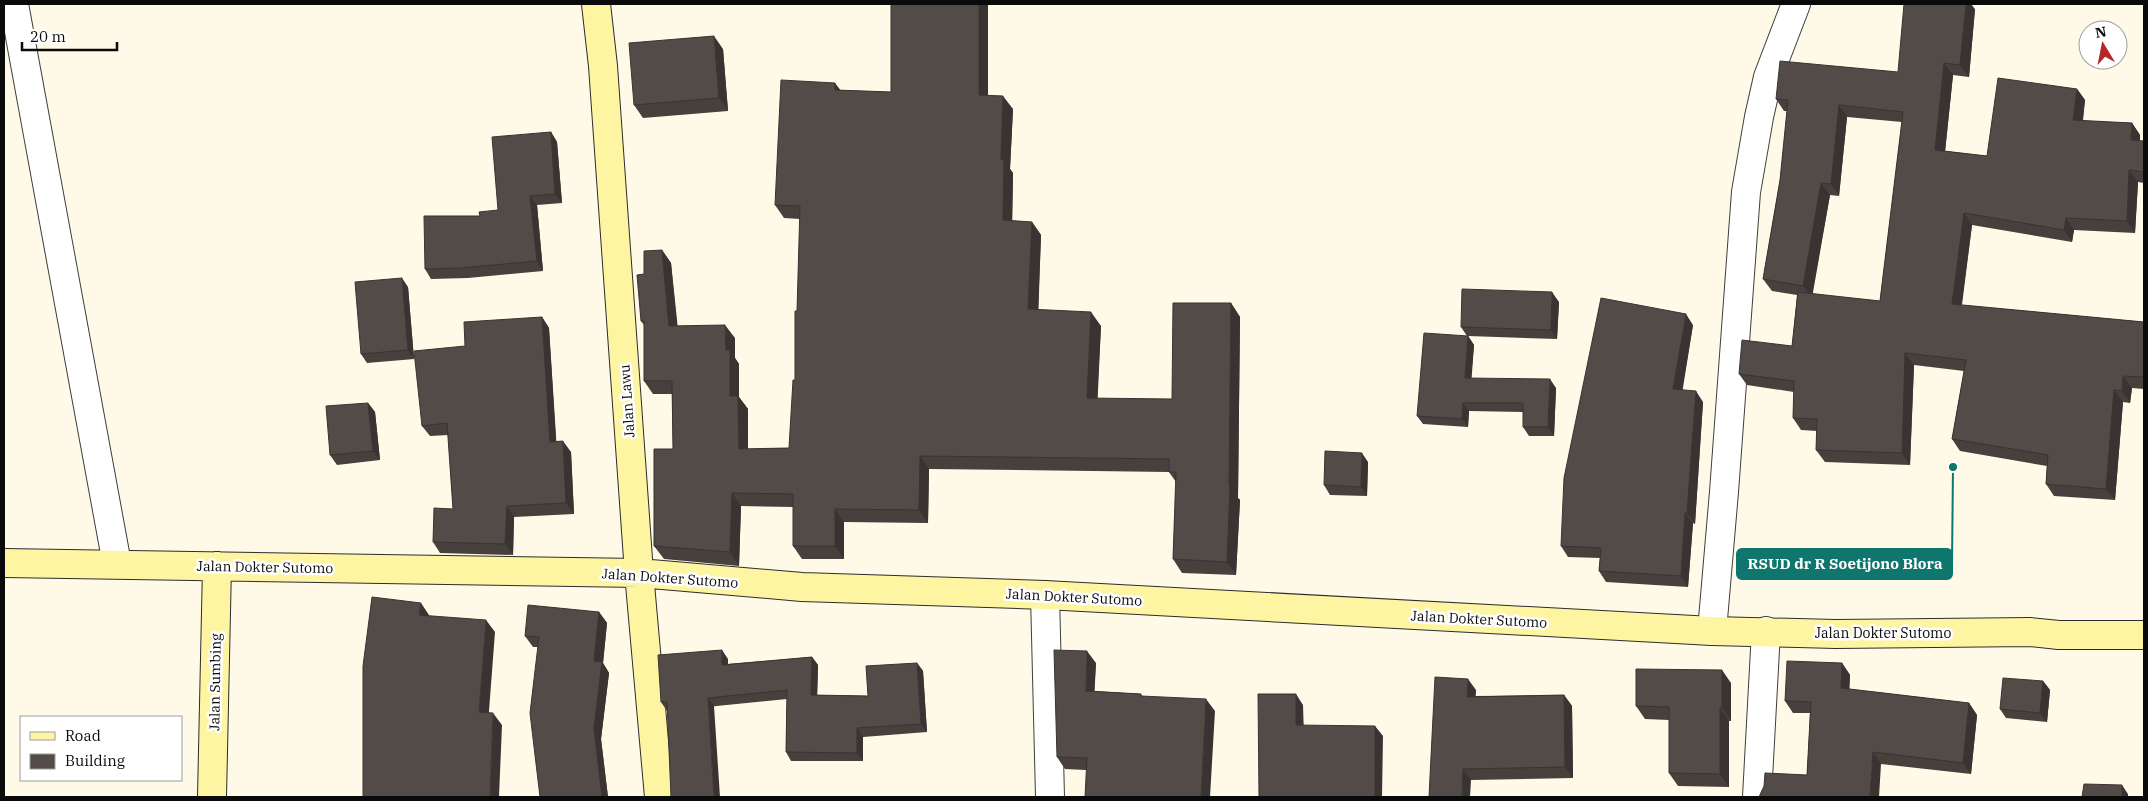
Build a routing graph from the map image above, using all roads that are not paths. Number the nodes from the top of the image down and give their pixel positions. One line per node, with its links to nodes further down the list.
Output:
1 (14, 4): 5 (street)
2 (596, 4): 7 (main road, Jalan Lawu)
3 (1796, 4): 9 (street)
4 (4, 563): 5 (main road, Jalan Dokter Sutomo)
5 (117, 564): 6 (main road, Jalan Dokter Sutomo)
6 (217, 566): 7 (main road, Jalan Dokter Sutomo); 12 (main road, Jalan Sumbing)
7 (640, 573): 8 (main road, Jalan Dokter Sutomo); 13 (main road, Jalan Lawu)
8 (1045, 595): 9 (main road, Jalan Dokter Sutomo); 14 (street)
9 (1712, 631): 10 (main road, Jalan Dokter Sutomo)
10 (1766, 631): 11 (main road, Jalan Dokter Sutomo); 15 (street)
11 (2144, 635)
12 (212, 797)
13 (659, 797)
14 (1050, 797)
15 (1758, 797)

